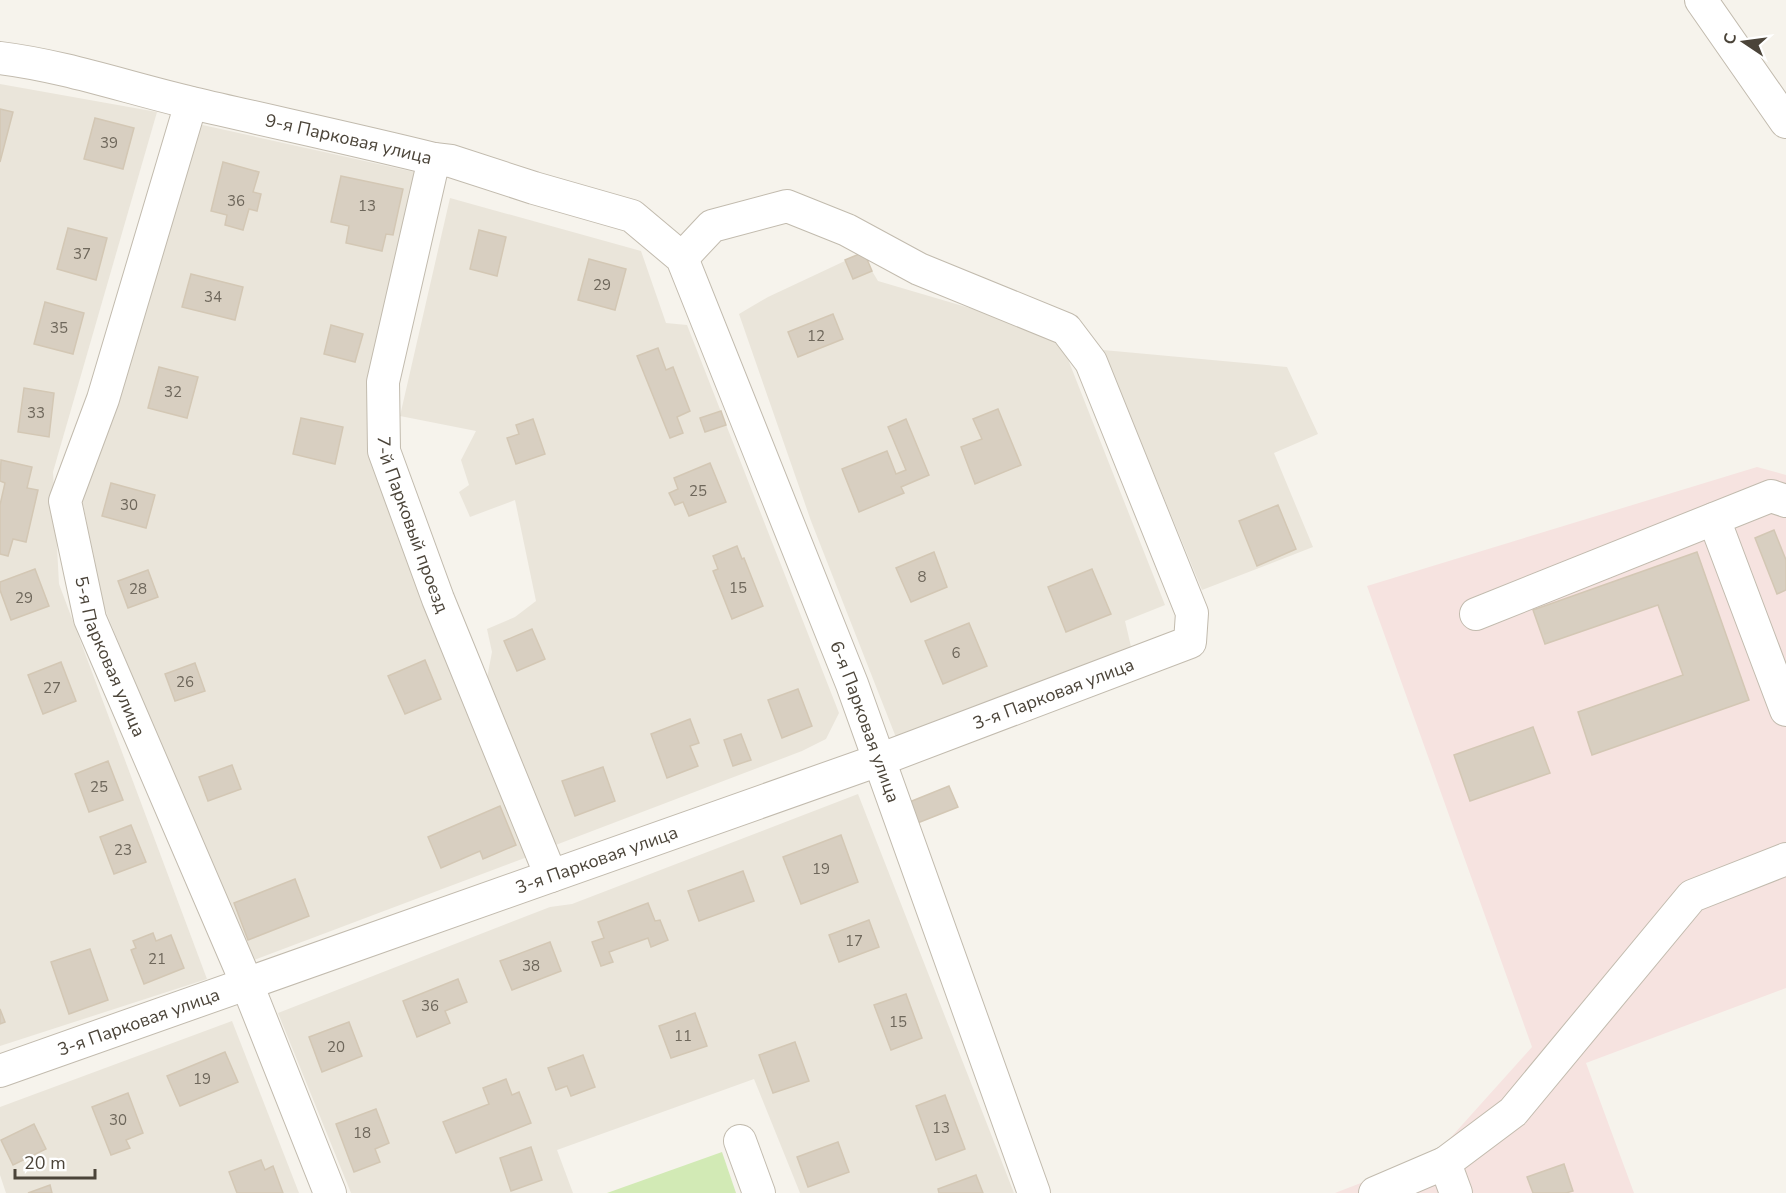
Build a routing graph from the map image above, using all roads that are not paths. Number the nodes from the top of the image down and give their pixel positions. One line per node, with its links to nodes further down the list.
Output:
1 (1701, 0): 4 (street)
2 (0, 58): 3 (street, 9-я Парковая улица)
3 (192, 103): 5 (street, 9-я Парковая улица); 14 (street, 5-я Парковая улица)
4 (1786, 122)
5 (434, 159): 6 (street, 9-я Парковая улица); 13 (street, 7-й Парковый проезд)
6 (681, 258): 11 (street, 6-я Парковая улица); 11 (street, 3-я Парковая улица)
7 (1786, 501): 8 (street)
8 (1714, 519): 9 (street); 10 (street)
9 (1476, 614)
10 (1786, 710)
11 (879, 760): 13 (street, 3-я Парковая улица); 20 (street, 6-я Парковая улица)
12 (1786, 859): 17 (street)
13 (551, 876): 14 (street, 3-я Парковая улица)
14 (247, 984): 15 (street, 3-я Парковая улица); 18 (street, 5-я Парковая улица)
15 (0, 1071)
16 (740, 1141): 19 (street)
17 (1445, 1163): 21 (street); 22 (street)
18 (330, 1193)
19 (759, 1193)
20 (1034, 1193)
21 (1375, 1193)
22 (1456, 1193)

